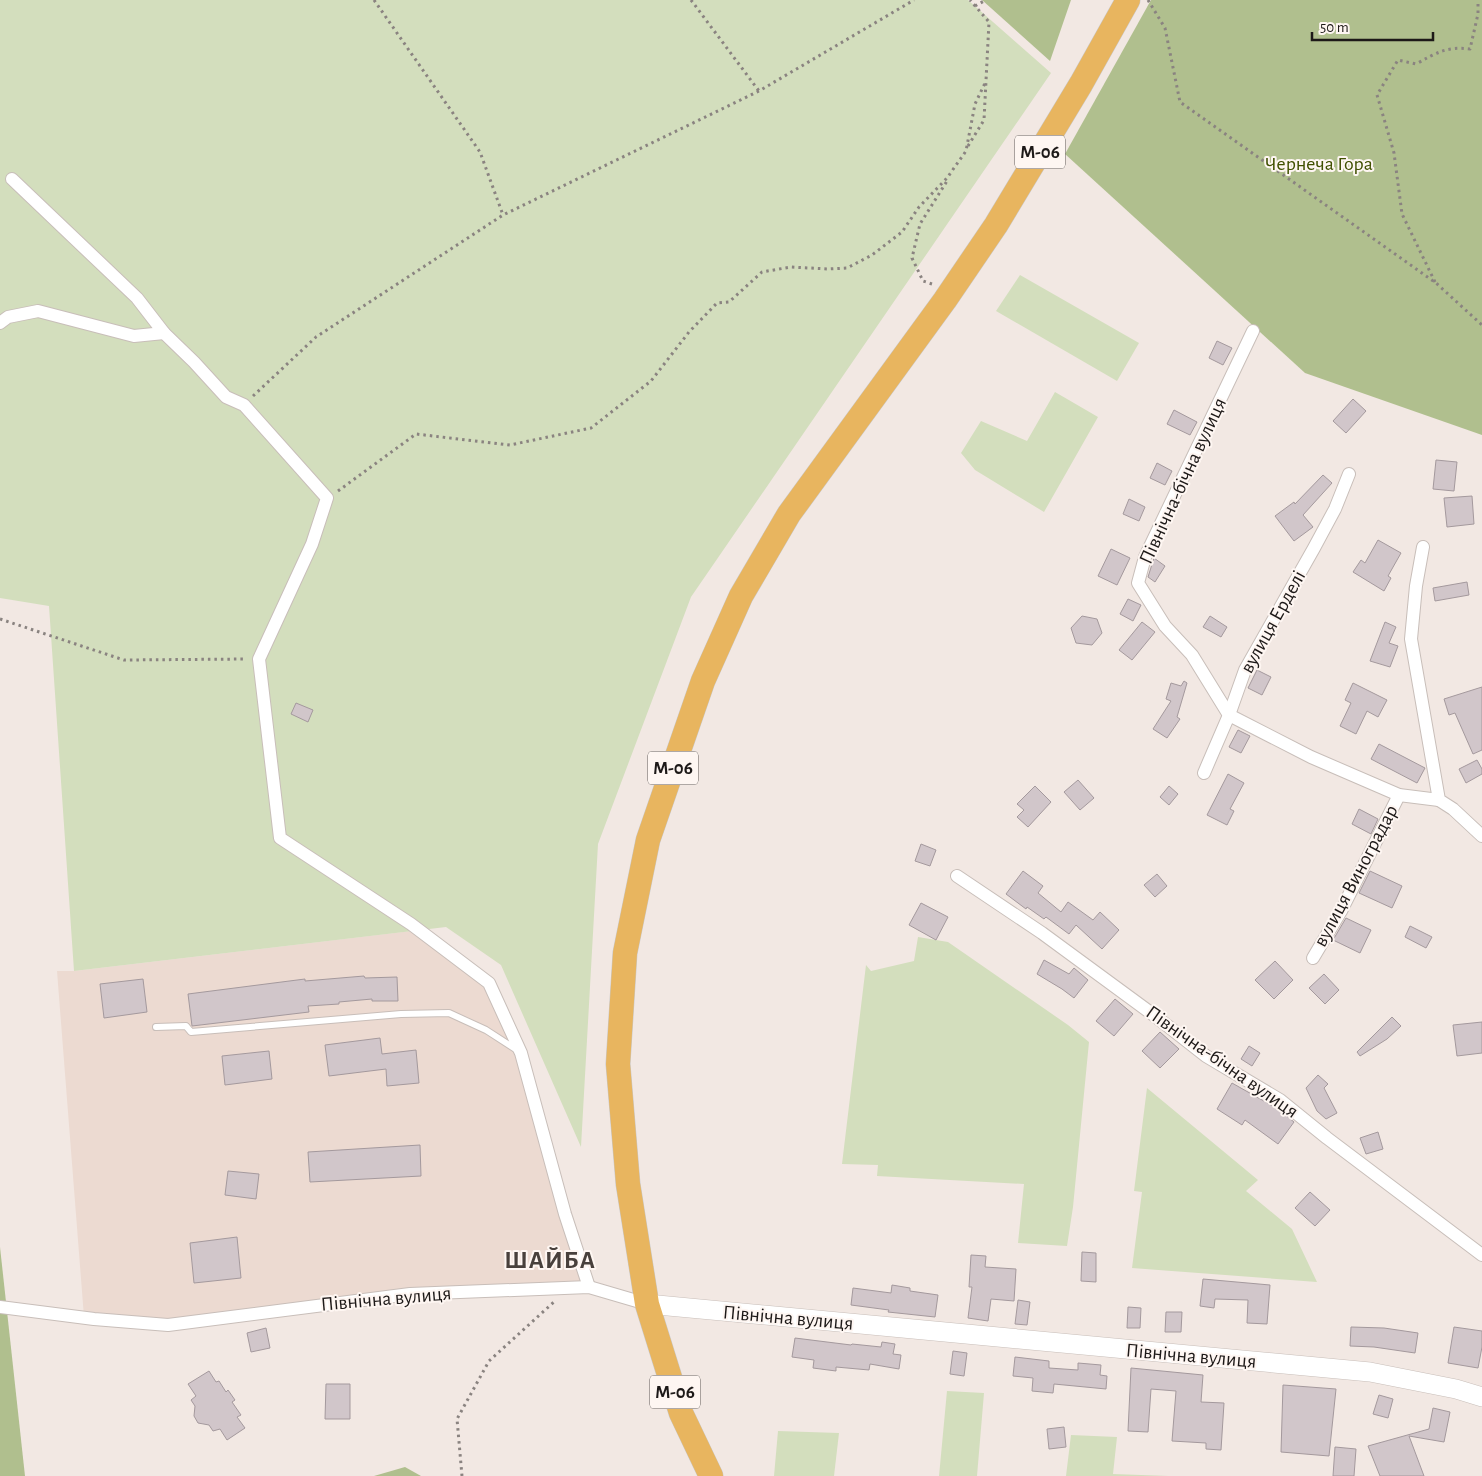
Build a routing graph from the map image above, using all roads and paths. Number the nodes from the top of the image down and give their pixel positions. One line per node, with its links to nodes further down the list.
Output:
1 (374, 0): 13 (path)
2 (692, 0): 11 (path)
3 (914, 0): 11 (path)
4 (970, 0): 9 (path)
5 (986, 0): 9 (path)
6 (1128, 0): 15 (highway, М-06)
7 (1148, 0): 14 (path)
8 (1478, 0): 14 (path)
9 (975, 6): 10 (path)
10 (986, 81): 15 (path); 22 (path)
11 (759, 91): 13 (path)
12 (12, 179): 19 (street)
13 (503, 215): 20 (path)
14 (1436, 283): 17 (path)
15 (950, 290): 38 (highway, М-06)
16 (0, 322): 19 (street)
17 (1482, 325)
18 (1253, 331): 26 (street, Північна-бічна вулиця)
19 (164, 333): 20 (street)
20 (244, 405): 22 (street)
21 (1349, 474): 26 (street, вулиця Ерделі)
22 (327, 498): 25 (street)
23 (1423, 547): 29 (street)
24 (0, 619): 25 (path)
25 (259, 659): 34 (street)
26 (1229, 715): 27 (street, вулиця Ерделі); 28 (street)
27 (1204, 773)
28 (1399, 795): 29 (street); 32 (street, вулиця Виноградар)
29 (1439, 800): 30 (street)
30 (1482, 836)
31 (957, 876): 35 (street, Північна-бічна вулиця)
32 (1313, 958)
33 (156, 1026): 34 (lane)
34 (521, 1052): 36 (street)
35 (1482, 1255)
36 (589, 1287): 37 (street, Північна вулиця); 38 (street, Північна вулиця)
37 (570, 1288): 39 (street, Північна вулиця); 41 (path)
38 (647, 1304): 40 (street, Північна вулиця); 42 (highway, М-06)
39 (0, 1307)
40 (1482, 1397)
41 (462, 1476)
42 (711, 1476)

